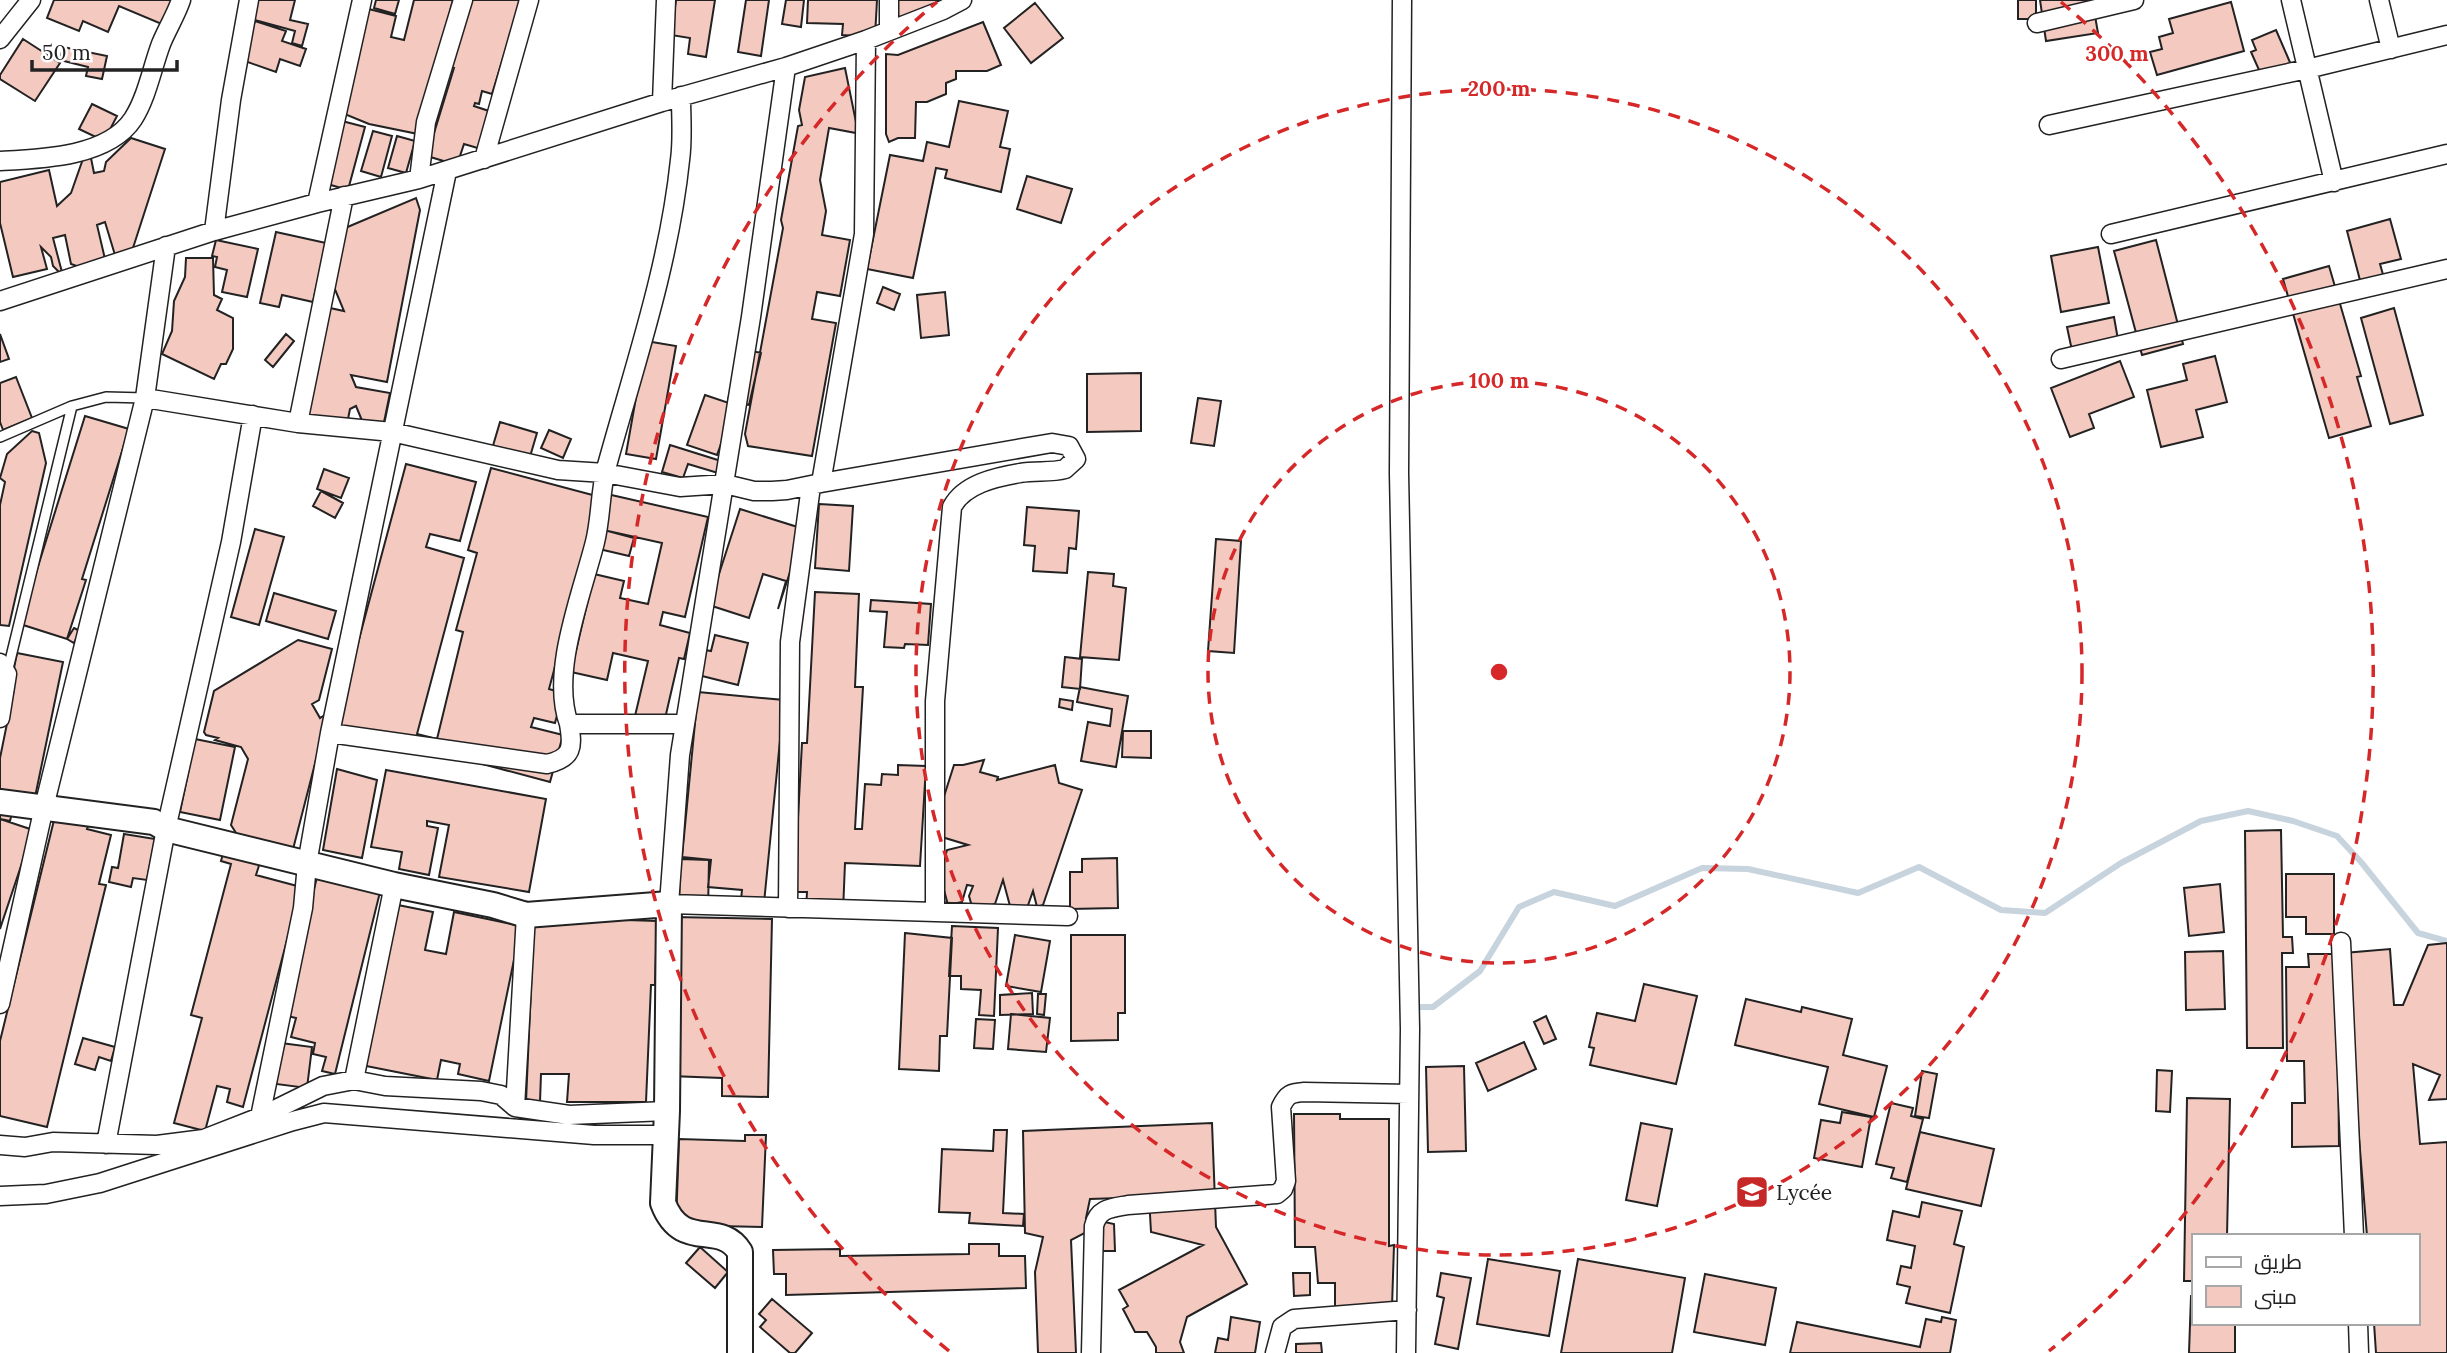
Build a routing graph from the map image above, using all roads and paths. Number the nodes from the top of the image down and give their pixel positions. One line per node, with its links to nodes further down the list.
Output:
1 (32, 0): 17 (street)
2 (181, 0): 27 (street)
3 (249, 0): 33 (street)
4 (362, 0): 32 (street)
5 (463, 0): 29 (street)
6 (528, 0): 26 (street)
7 (666, 0): 23 (street)
8 (889, 0): 15 (street)
9 (962, 0): 15 (street)
10 (1402, 0): 66 (street)
11 (2134, 0): 14 (street)
12 (2291, 0): 21 (street)
13 (2379, 0): 19 (street)
14 (2037, 23)
15 (889, 31): 18 (street)
16 (2447, 36): 19 (street)
17 (0, 39)
18 (866, 40): 20 (street); 47 (street)
19 (2391, 49): 21 (street)
20 (786, 67): 22 (street); 46 (street)
21 (2307, 69): 24 (street); 30 (street)
22 (681, 96): 23 (street); 45 (street)
23 (662, 102): 26 (street)
24 (2049, 125)
25 (2447, 154): 30 (street)
26 (484, 159): 28 (street)
27 (0, 161)
28 (447, 171): 29 (street); 43 (street)
29 (419, 179): 31 (street)
30 (2334, 182): 34 (street)
31 (344, 196): 32 (street); 42 (street)
32 (317, 203): 33 (street)
33 (214, 231): 35 (street)
34 (2111, 234)
35 (166, 246): 37 (street); 39 (street)
36 (2447, 269): 38 (street)
37 (0, 301)
38 (2061, 359)
39 (145, 398): 40 (lane); 41 (street); 54 (street)
40 (72, 406): 44 (lane); 48 (lane)
41 (253, 415): 42 (street); 55 (street)
42 (298, 423): 43 (street)
43 (393, 432): 45 (street); 52 (street)
44 (0, 437)
45 (605, 473): 46 (street); 50 (street)
46 (725, 484): 47 (street); 51 (street)
47 (816, 484): 59 (street); 60 (street)
48 (3, 669): 49 (street)
49 (0, 718)
50 (569, 723): 51 (street); 52 (street)
51 (685, 724): 58 (street)
52 (330, 733): 56 (street)
53 (0, 802): 54 (street)
54 (44, 807): 55 (street); 64 (street)
55 (166, 829): 56 (street); 71 (street)
56 (307, 864): 57 (street); 69 (street)
57 (394, 885): 61 (street); 65 (street)
58 (669, 904): 59 (street); 61 (street); 68 (street)
59 (788, 908): 60 (street)
60 (935, 912): 62 (street)
61 (526, 915): 67 (street)
62 (1068, 916)
63 (2341, 942): 74 (street)
64 (0, 1003)
65 (354, 1080): 67 (street); 69 (street)
66 (1409, 1094): 75 (street); 78 (street)
67 (515, 1107): 68 (street)
68 (667, 1111): 70 (street)
69 (260, 1117): 71 (street)
70 (665, 1135): 73 (street); 77 (street)
71 (106, 1144): 72 (street)
72 (0, 1145)
73 (0, 1196)
74 (2354, 1234)
75 (1407, 1310): 79 (street); 80 (street)
76 (2358, 1325): 81 (street)
77 (740, 1353)
78 (1091, 1353)
79 (1275, 1353)
80 (1406, 1353)
81 (2359, 1353)

